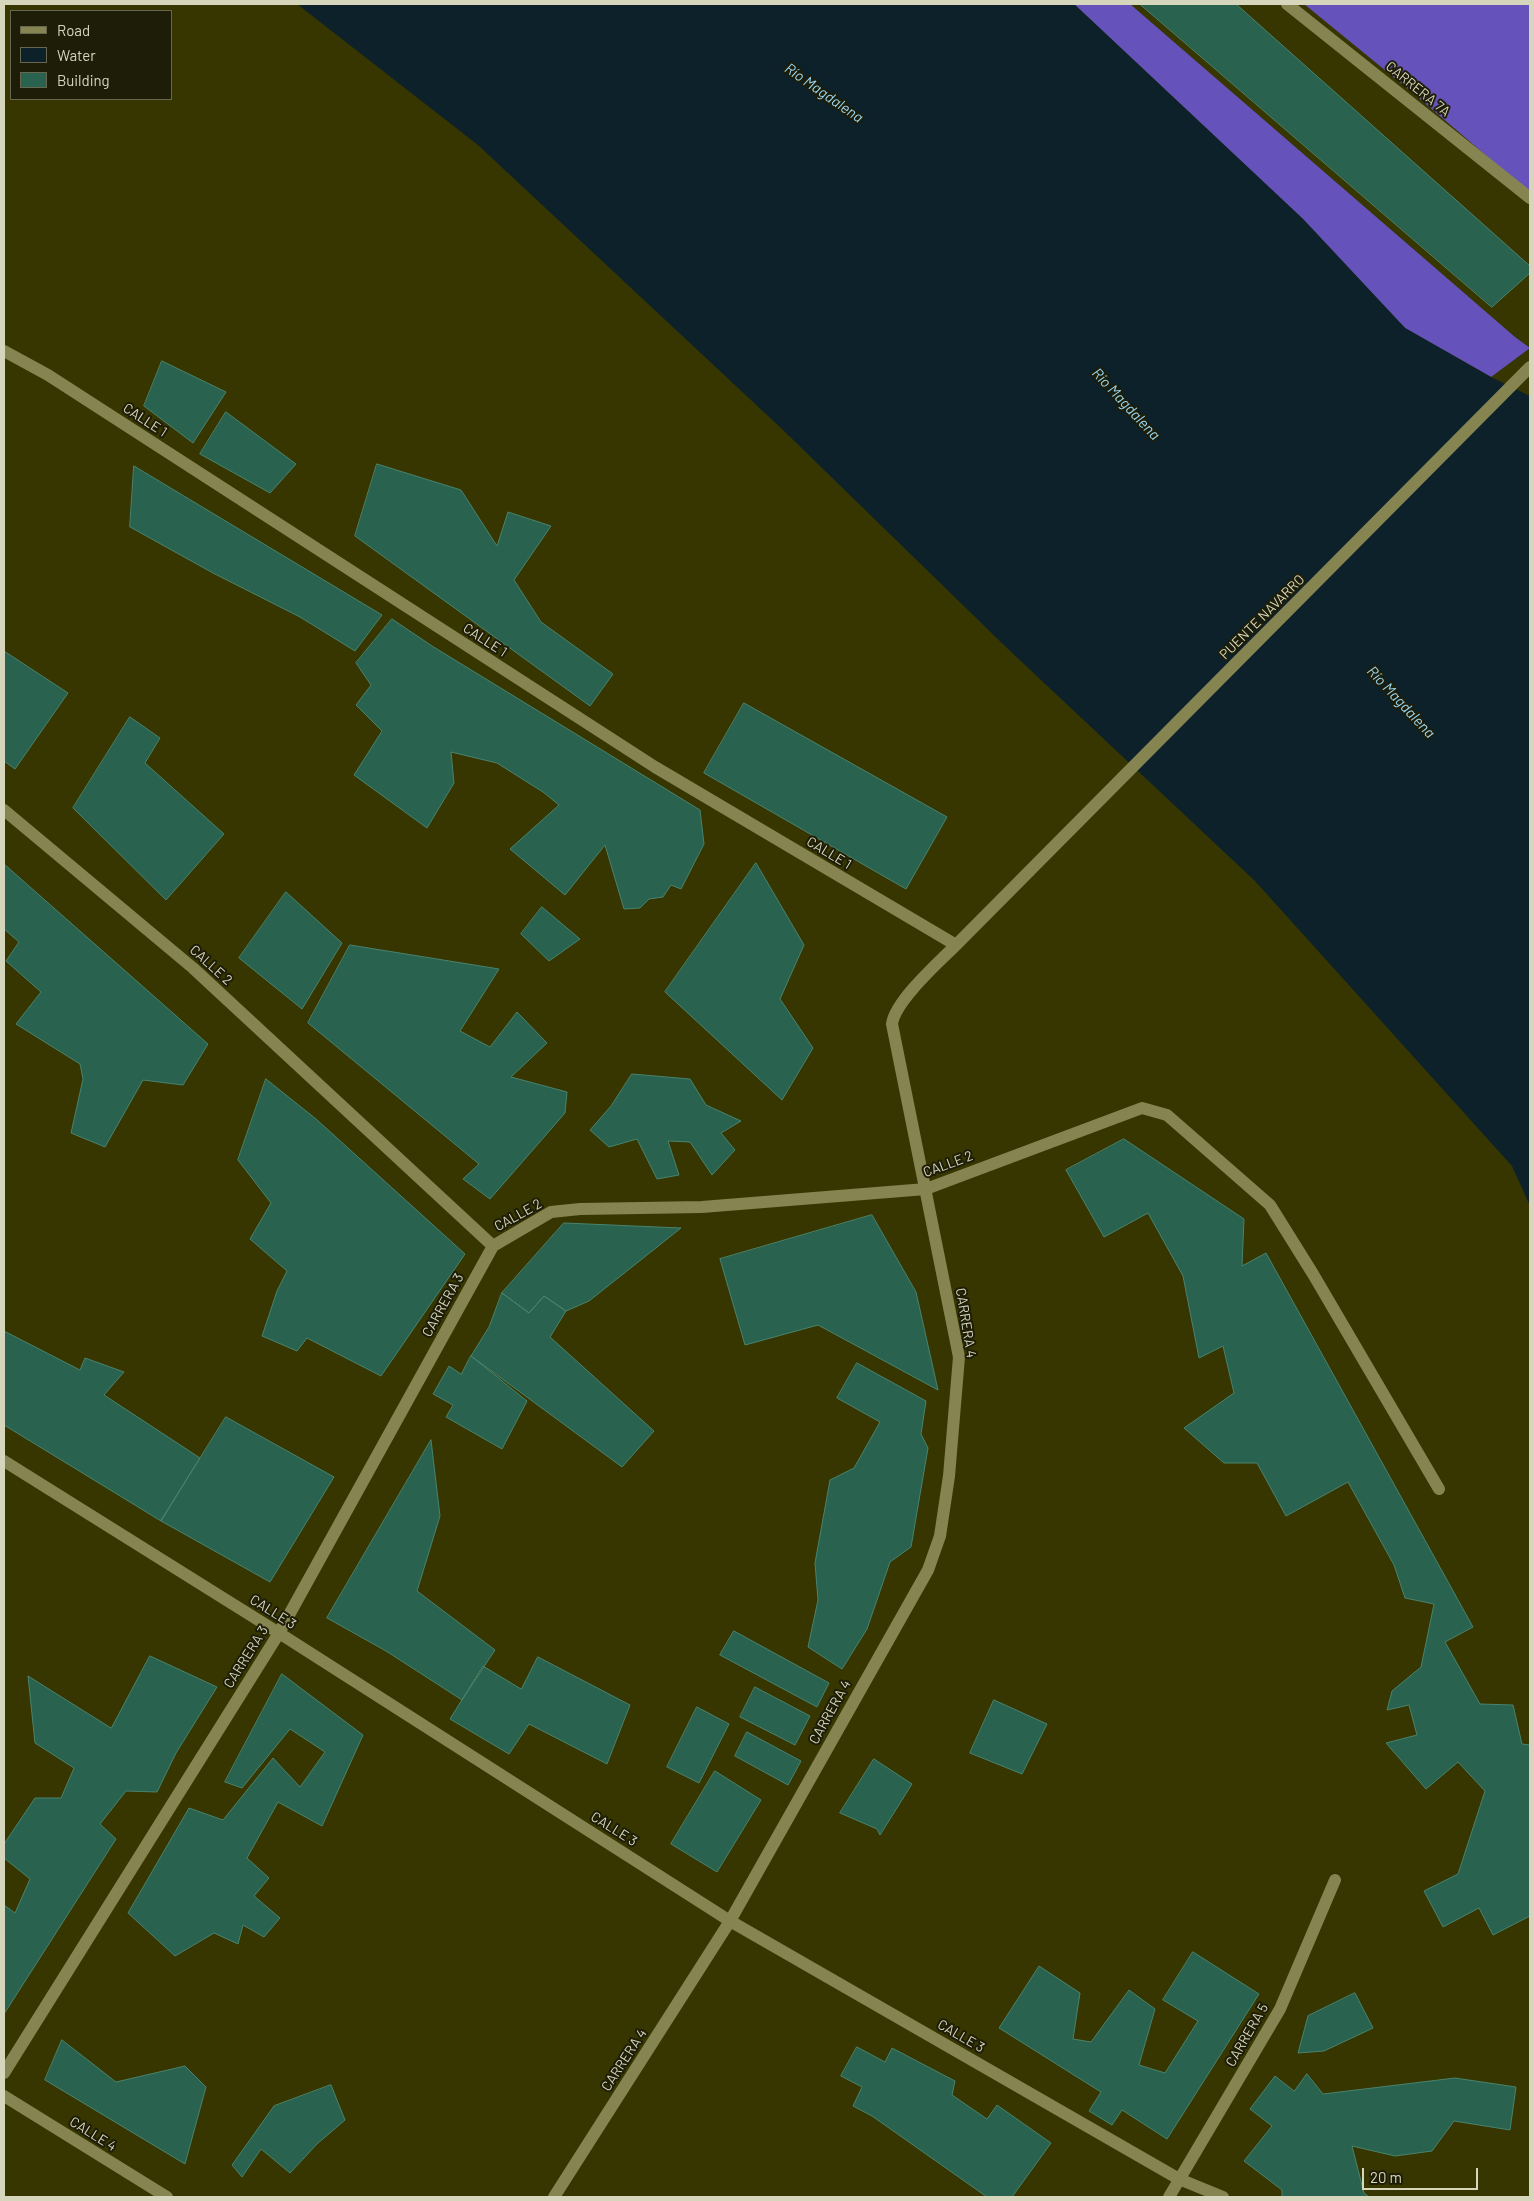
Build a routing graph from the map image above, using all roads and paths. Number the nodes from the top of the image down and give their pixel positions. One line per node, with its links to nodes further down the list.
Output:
1 (1287, 4): 2 (street, CARRERA 7A)
2 (1530, 198)
3 (4, 351): 6 (street, CALLE 1)
4 (1530, 367): 6 (street, PUENTE NAVARRO)
5 (4, 810): 8 (street, CALLE 2)
6 (956, 945): 7 (street, CARRERA 4)
7 (926, 1189): 8 (street, CALLE 2); 10 (street, CALLE 2); 13 (street, CARRERA 4)
8 (493, 1246): 11 (street, CARRERA 3)
9 (4, 1461): 11 (street, CALLE 3)
10 (1439, 1489)
11 (279, 1633): 13 (street, CALLE 3); 14 (street, CARRERA 3)
12 (1335, 1880): 16 (street, CARRERA 5)
13 (730, 1921): 16 (street, CALLE 3); 18 (street, CARRERA 4)
14 (4, 2072)
15 (4, 2096): 17 (street, CALLE 4)
16 (1180, 2179): 19 (street, CARRERA 5); 20 (street, CALLE 3)
17 (167, 2197)
18 (554, 2197)
19 (1169, 2197)
20 (1223, 2197)

